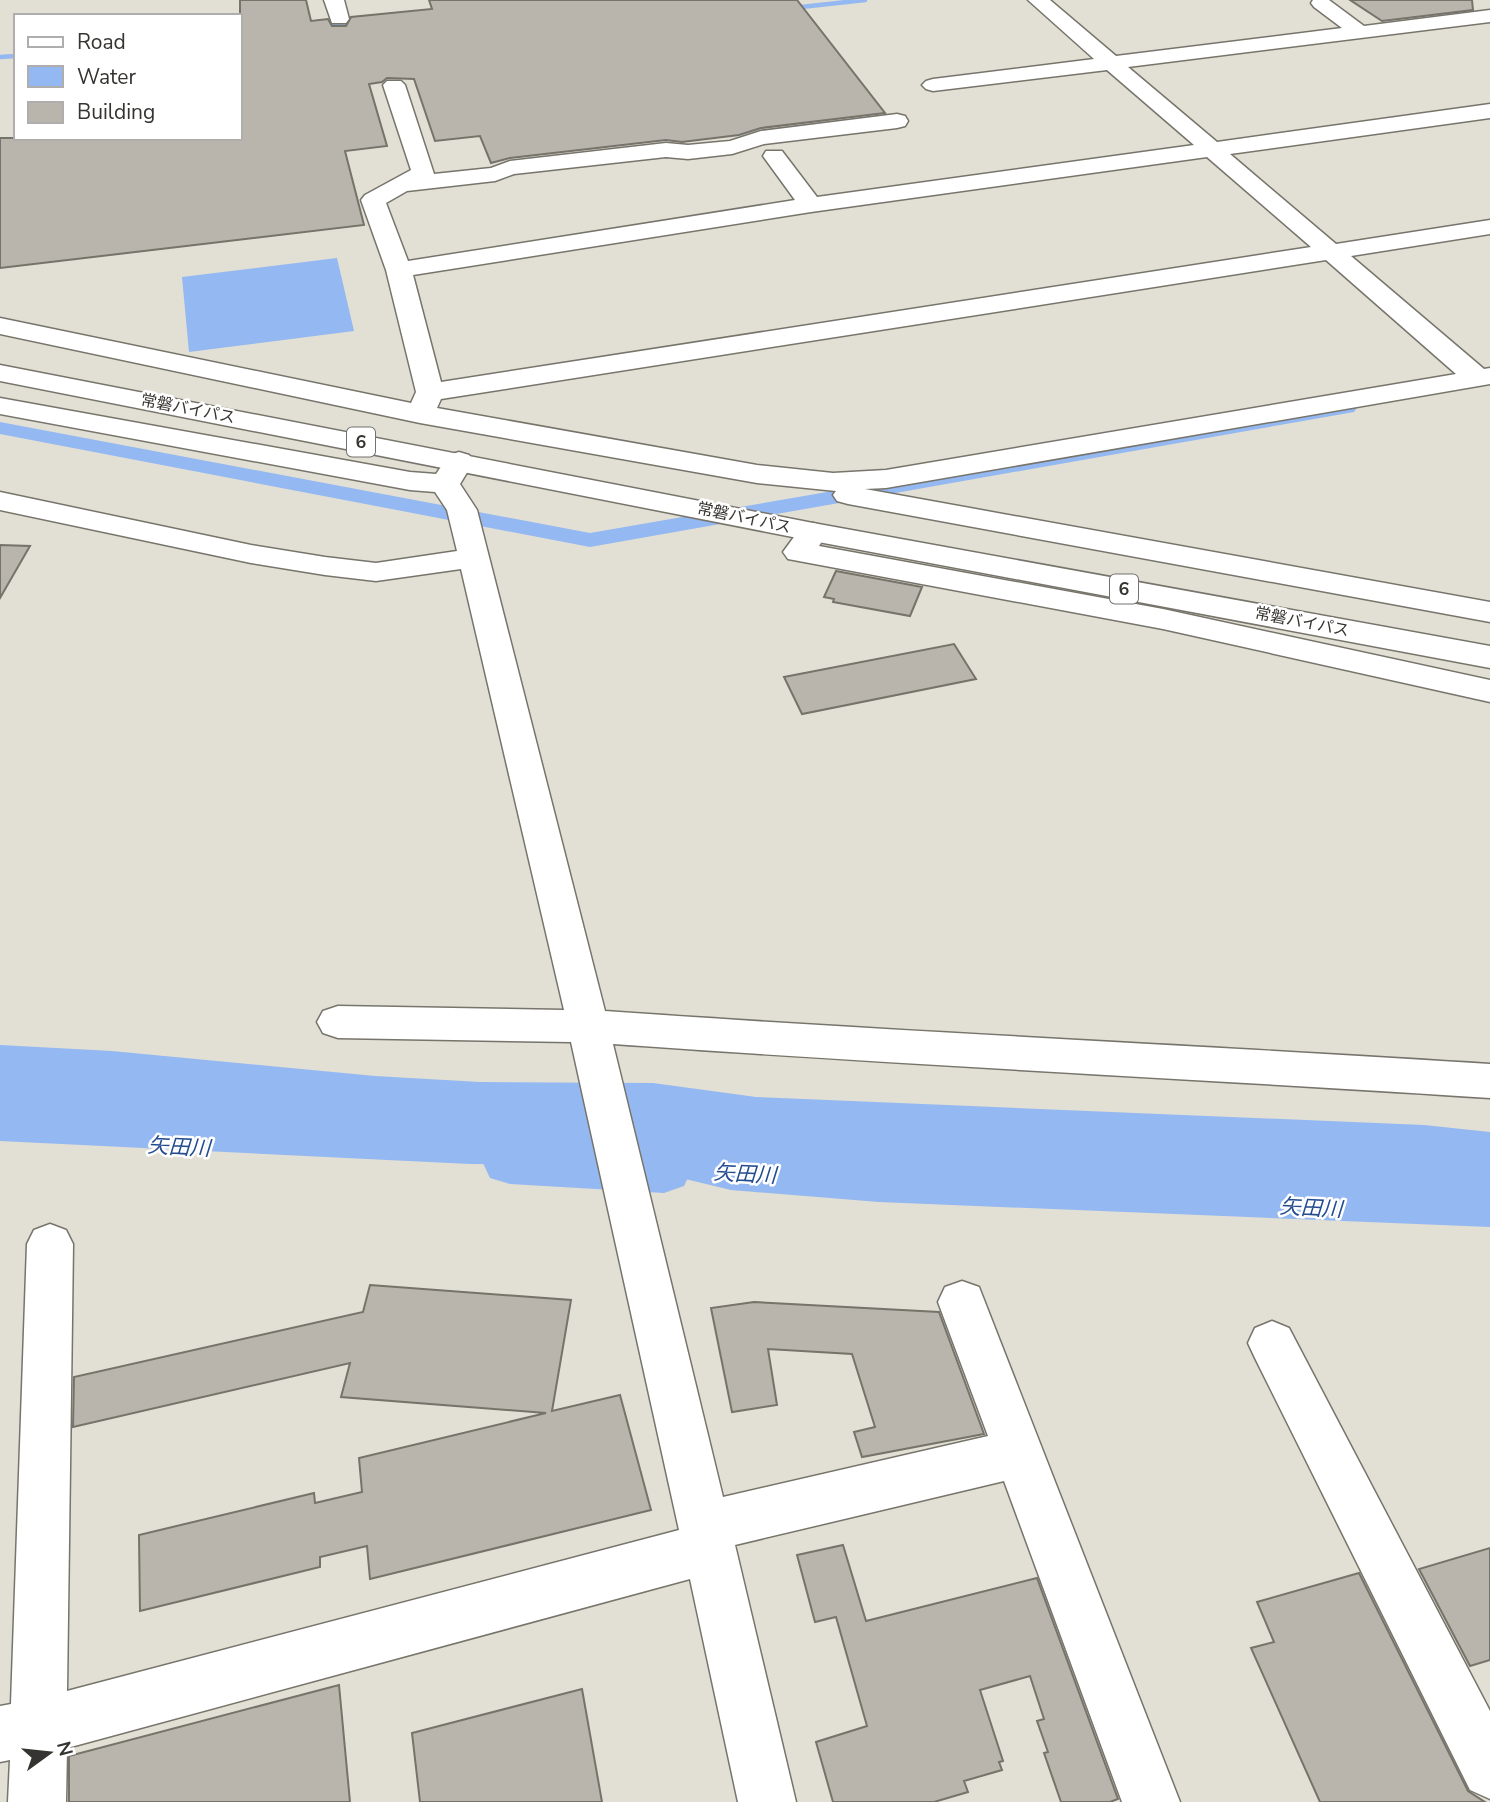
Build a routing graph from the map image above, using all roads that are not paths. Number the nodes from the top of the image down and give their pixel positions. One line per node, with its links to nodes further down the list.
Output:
1 (1038, 0): 7 (main road)
2 (1479, 0): 3 (main road)
3 (1490, 2)
4 (1321, 4): 6 (main road)
5 (1490, 16): 6 (main road)
6 (1360, 32): 7 (main road)
7 (1112, 63): 9 (main road); 12 (main road)
8 (394, 85): 14 (main road)
9 (933, 85)
10 (1490, 111): 12 (main road)
11 (897, 121): 14 (main road)
12 (1212, 150): 15 (main road); 17 (main road)
13 (774, 156): 15 (main road)
14 (400, 186): 18 (main road)
15 (811, 205): 18 (main road)
16 (1490, 227): 17 (main road)
17 (1331, 252): 22 (main road); 24 (main road)
18 (399, 270): 24 (main road)
19 (0, 326): 24 (main road)
20 (0, 355): 24 (main road, 常磐バイパス / 6)
21 (0, 373): 25 (main road, 常磐バイパス / 6)
22 (1486, 382): 26 (main road); 28 (main road)
23 (0, 406): 25 (main road)
24 (421, 413): 28 (main road, 常磐バイパス / 6)
25 (452, 473): 28 (main road, 常磐バイパス / 6); 30 (main road)
26 (1014, 475)
27 (0, 501): 30 (main road)
28 (774, 501): 29 (main road, 常磐バイパス / 6); 31 (main road)
29 (812, 521): 32 (main road, 常磐バイパス / 6); 33 (main road, 常磐バイパス / 6); 34 (main road)
30 (467, 532): 36 (main road)
31 (1490, 612)
32 (1490, 635)
33 (1490, 657)
34 (1490, 691)
35 (338, 1022): 36 (main road)
36 (588, 1030): 37 (main road); 42 (main road)
37 (1490, 1082)
38 (50, 1244): 43 (main road)
39 (962, 1302): 41 (main road)
40 (1272, 1343): 44 (main road)
41 (1020, 1453): 42 (main road); 47 (main road)
42 (707, 1537): 43 (main road); 46 (main road)
43 (19, 1730): 45 (main road)
44 (1490, 1770)
45 (37, 1802)
46 (767, 1802)
47 (1152, 1802)

